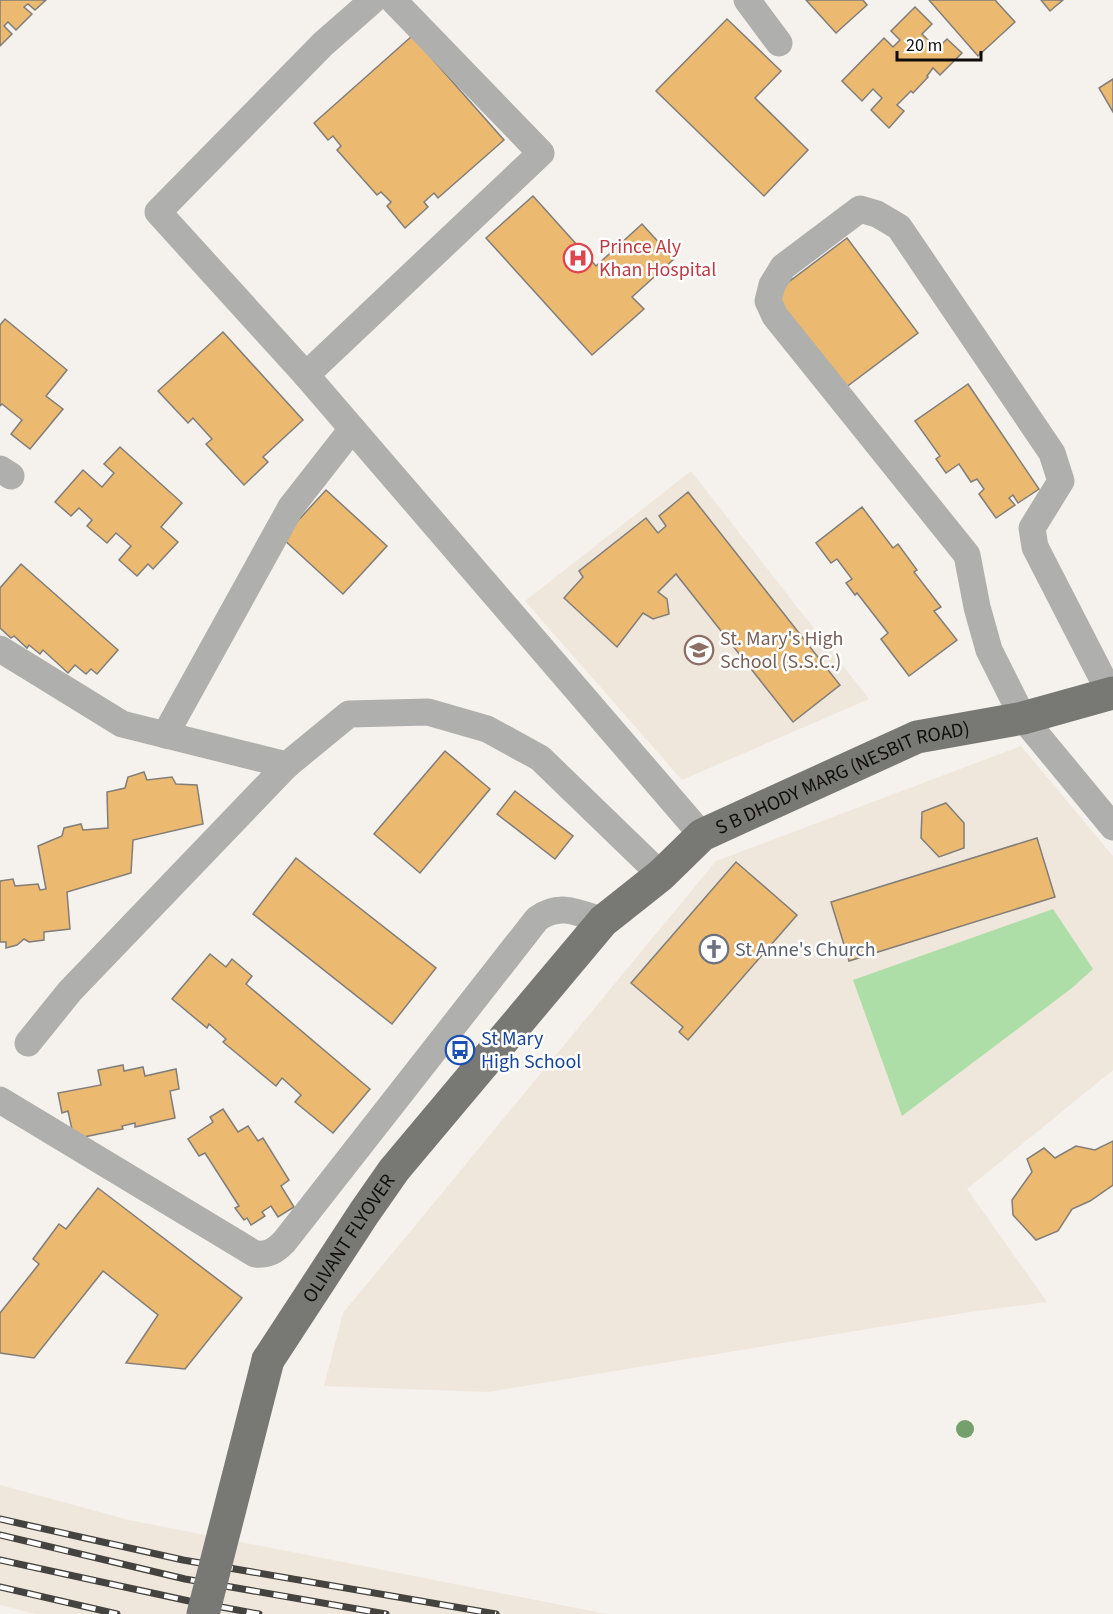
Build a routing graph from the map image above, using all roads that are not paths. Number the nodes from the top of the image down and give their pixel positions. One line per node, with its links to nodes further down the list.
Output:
1 (373, 0): 5 (street)
2 (393, 0): 5 (street)
3 (747, 0): 4 (street)
4 (779, 43)
5 (306, 375): 6 (street)
6 (352, 429): 10 (street); 13 (street)
7 (0, 649): 10 (street)
8 (1112, 693): 9 (main road, S B DHODY MARG (NESBIT ROAD)); 9 (street)
9 (1023, 718): 12 (street); 13 (main road, S B DHODY MARG (NESBIT ROAD))
10 (165, 735): 11 (street)
11 (287, 765): 14 (street); 16 (street)
12 (1113, 827)
13 (702, 835): 14 (main road, S B DHODY MARG (NESBIT ROAD))
14 (661, 875): 15 (main road, S B DHODY MARG (NESBIT ROAD))
15 (603, 921): 17 (street); 18 (main road, OLIVANT FLYOVER, bridge)
16 (28, 1043)
17 (0, 1100)
18 (203, 1614)

